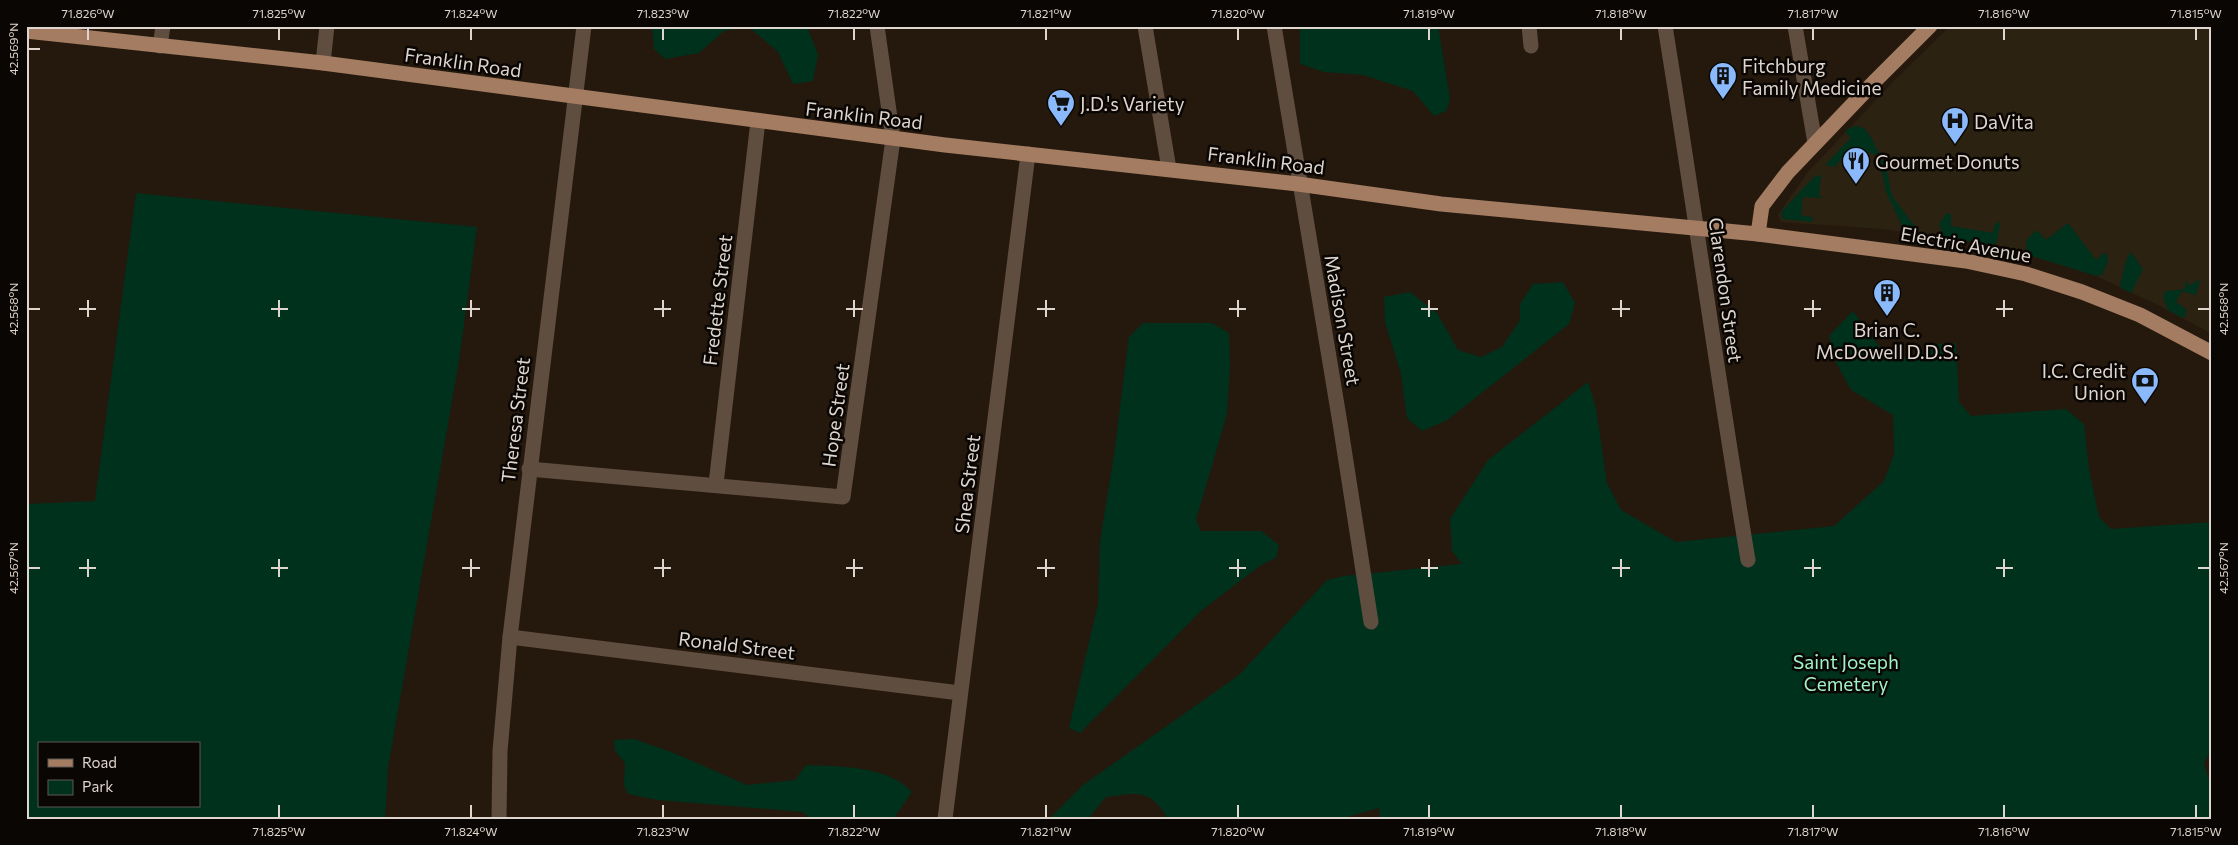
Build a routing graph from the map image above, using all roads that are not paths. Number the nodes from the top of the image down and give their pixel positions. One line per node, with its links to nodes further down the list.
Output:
1 (163, 26): 12 (street)
2 (327, 26): 14 (street)
3 (584, 26): 15 (street, Theresa Street)
4 (877, 26): 17 (street, Hope Street)
5 (1144, 26): 20 (street)
6 (1274, 26): 21 (street, Madison Street)
7 (1529, 26): 13 (street)
8 (1665, 26): 22 (street, Clarendon Street)
9 (1796, 26): 18 (street)
10 (1930, 26): 18 (main road)
11 (26, 31): 12 (main road, Franklin Road)
12 (160, 46): 14 (main road, Franklin Road)
13 (1531, 46)
14 (323, 63): 15 (main road, Franklin Road)
15 (574, 97): 16 (main road, Franklin Road); 25 (street, Theresa Street)
16 (758, 121): 17 (main road, Franklin Road); 26 (street, Fredette Street)
17 (893, 139): 19 (main road, Franklin Road); 26 (street, Hope Street)
18 (1815, 143): 23 (main road)
19 (1028, 154): 20 (main road, Franklin Road); 30 (street, Shea Street)
20 (1169, 169): 21 (main road, Franklin Road)
21 (1298, 184): 22 (main road, Franklin Road); 28 (street, Madison Street)
22 (1698, 230): 23 (main road, Electric Avenue); 27 (street, Clarendon Street)
23 (1758, 234): 24 (main road, Electric Avenue)
24 (2212, 353)
25 (529, 469): 26 (street, Hope Street); 29 (street, Theresa Street)
26 (716, 484)
27 (1748, 560)
28 (1371, 622)
29 (510, 637): 30 (street, Ronald Street); 31 (street, Theresa Street)
30 (960, 693): 32 (street, Shea Street)
31 (499, 819)
32 (945, 819)

